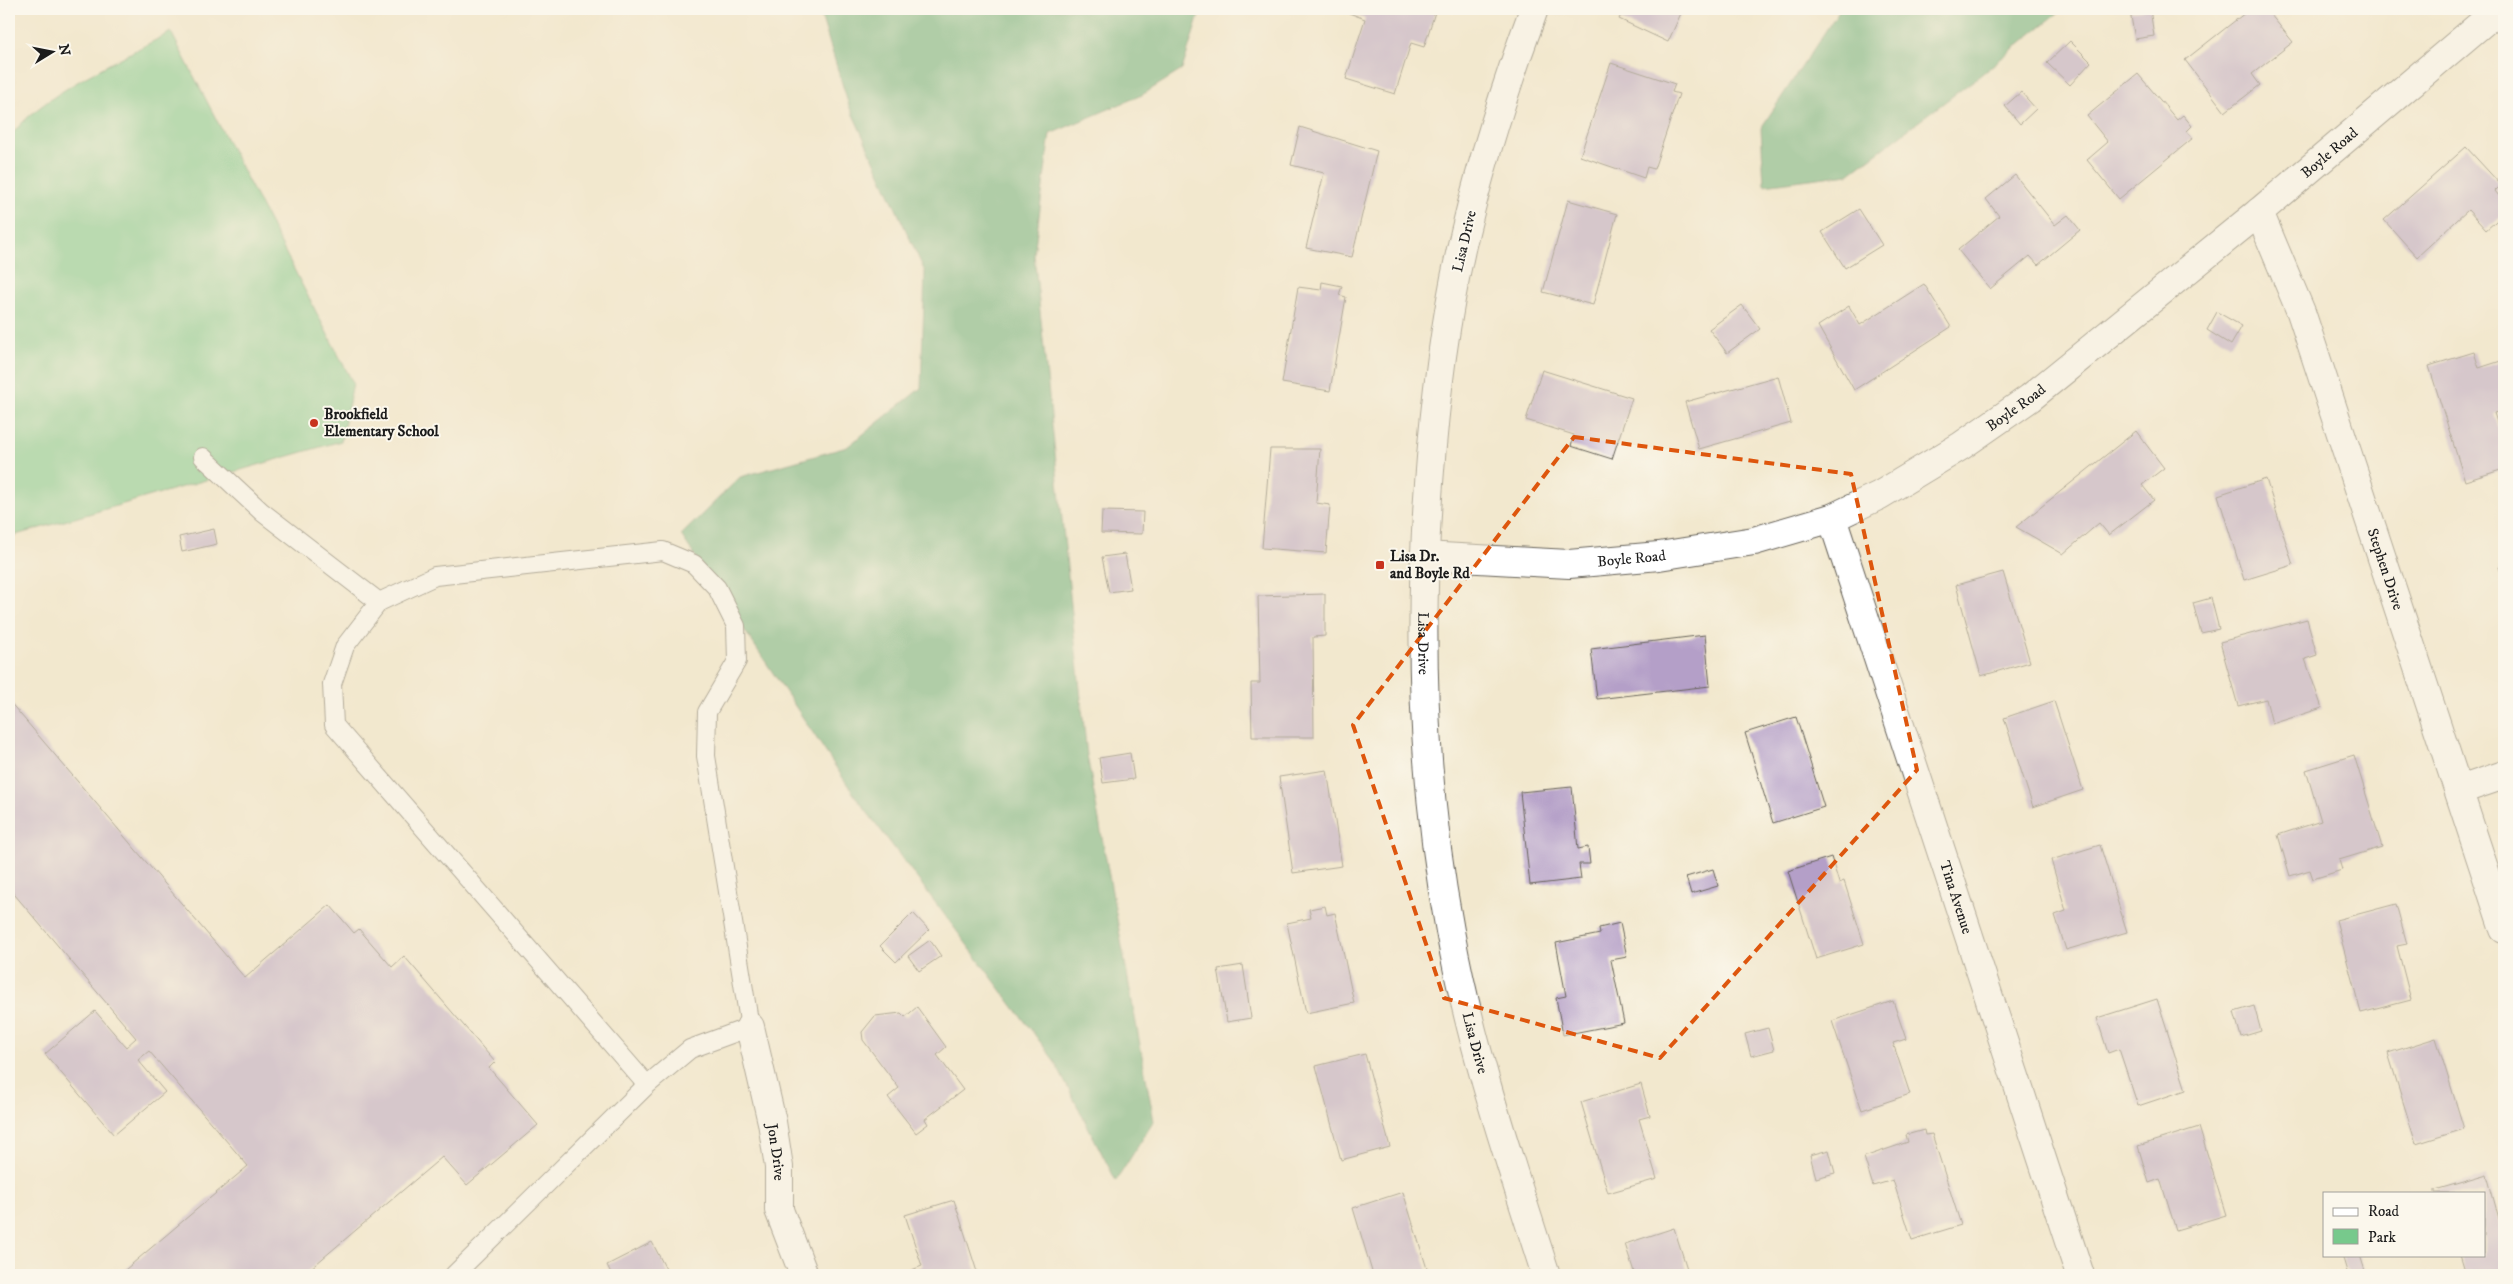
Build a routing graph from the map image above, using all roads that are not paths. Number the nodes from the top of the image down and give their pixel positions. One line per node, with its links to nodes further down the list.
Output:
1 (1534, 9): 6 (street, Lisa Drive)
2 (2499, 9): 3 (street, Boyle Road)
3 (2259, 212): 5 (street, Boyle Road); 9 (street, Stephen Drive)
4 (202, 457): 7 (lane)
5 (1832, 518): 6 (street, Boyle Road); 16 (street, Tina Avenue)
6 (1424, 556): 15 (street, Lisa Drive)
7 (379, 602): 11 (lane); 12 (lane)
8 (2504, 775): 9 (street)
9 (2460, 790): 10 (street, Stephen Drive)
10 (2504, 929)
11 (750, 1027): 12 (lane); 14 (street, Jon Drive)
12 (647, 1085): 13 (lane)
13 (454, 1275)
14 (804, 1275)
15 (1546, 1275)
16 (2080, 1275)

